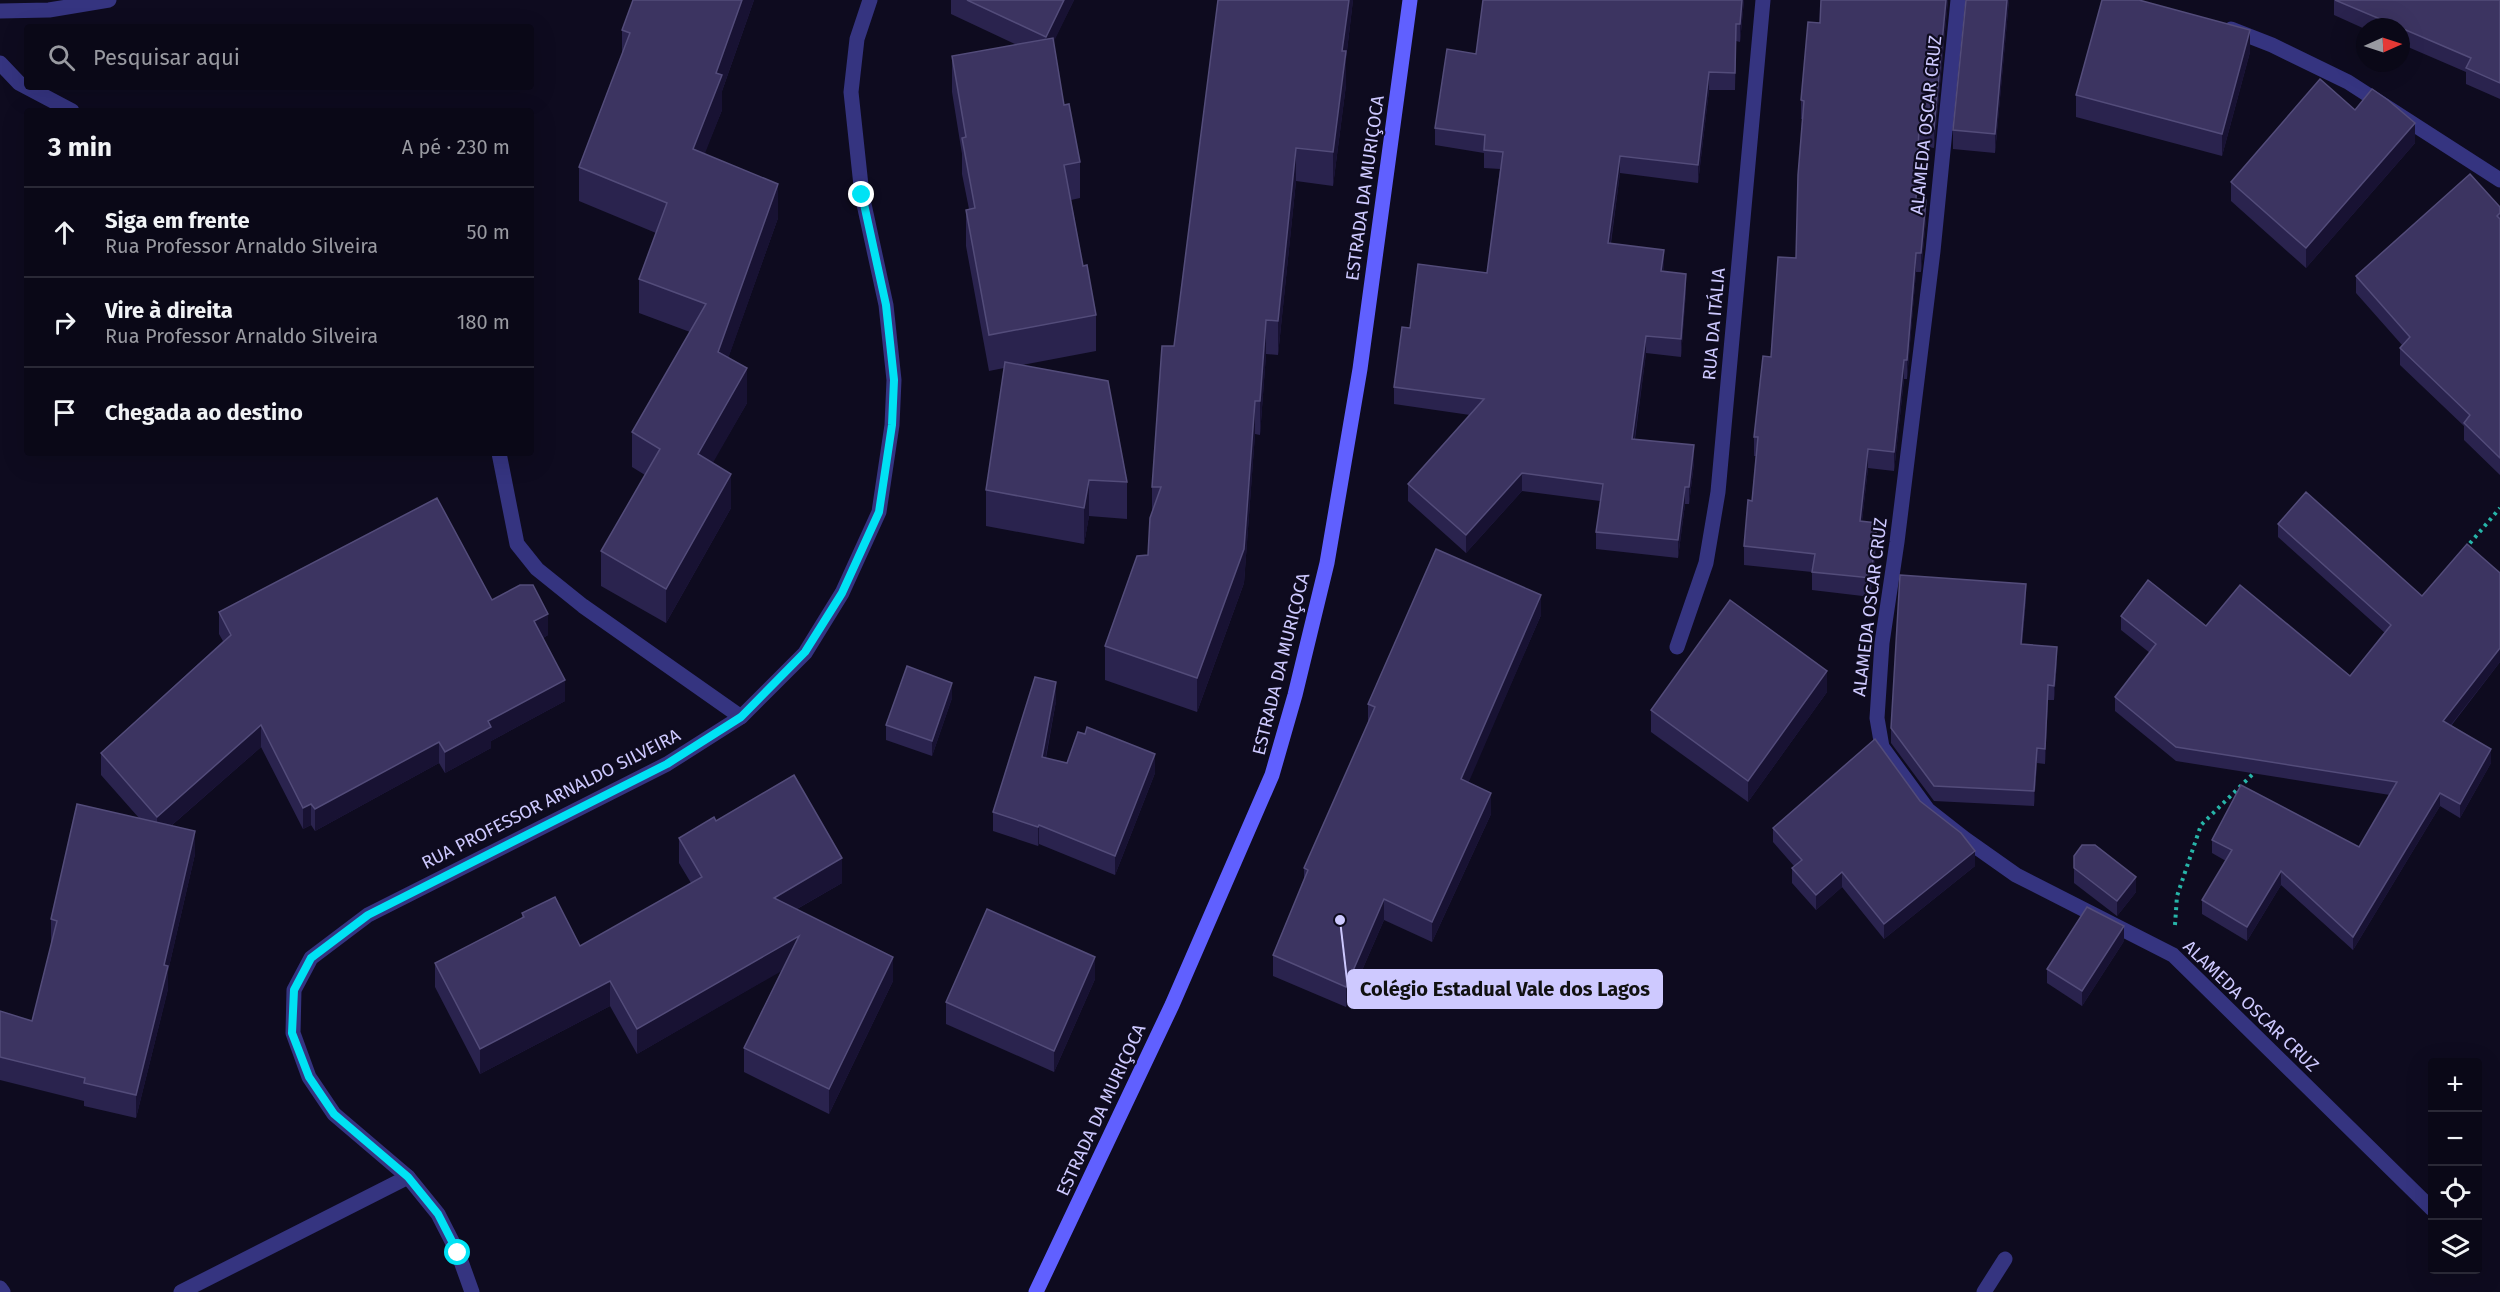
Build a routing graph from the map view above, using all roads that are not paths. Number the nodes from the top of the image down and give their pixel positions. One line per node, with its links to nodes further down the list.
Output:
1 (109, 0): 6 (street)
2 (870, 0): 15 (street, RUA PROFESSOR ARNALDO SILVEIRA)
3 (1410, 0): 23 (street, ESTRADA DA MURIÇOCA)
4 (1763, 0): 14 (street, RUA DA ITÁLIA)
5 (1958, 0): 17 (street, ALAMEDA OSCAR CRUZ)
6 (0, 10)
7 (2215, 24): 12 (street)
8 (0, 63): 9 (street)
9 (24, 86)
10 (32, 90): 11 (street)
11 (66, 108)
12 (2500, 180)
13 (500, 456): 15 (street)
14 (1677, 647)
15 (741, 717): 16 (street, RUA PROFESSOR ARNALDO SILVEIRA)
16 (408, 1177): 21 (street); 22 (street, RUA PROFESSOR ARNALDO SILVEIRA)
17 (2428, 1204)
18 (2005, 1259): 24 (street)
19 (0, 1288): 20 (street)
20 (3, 1292)
21 (181, 1292)
22 (472, 1292)
23 (1036, 1292)
24 (1983, 1292)

